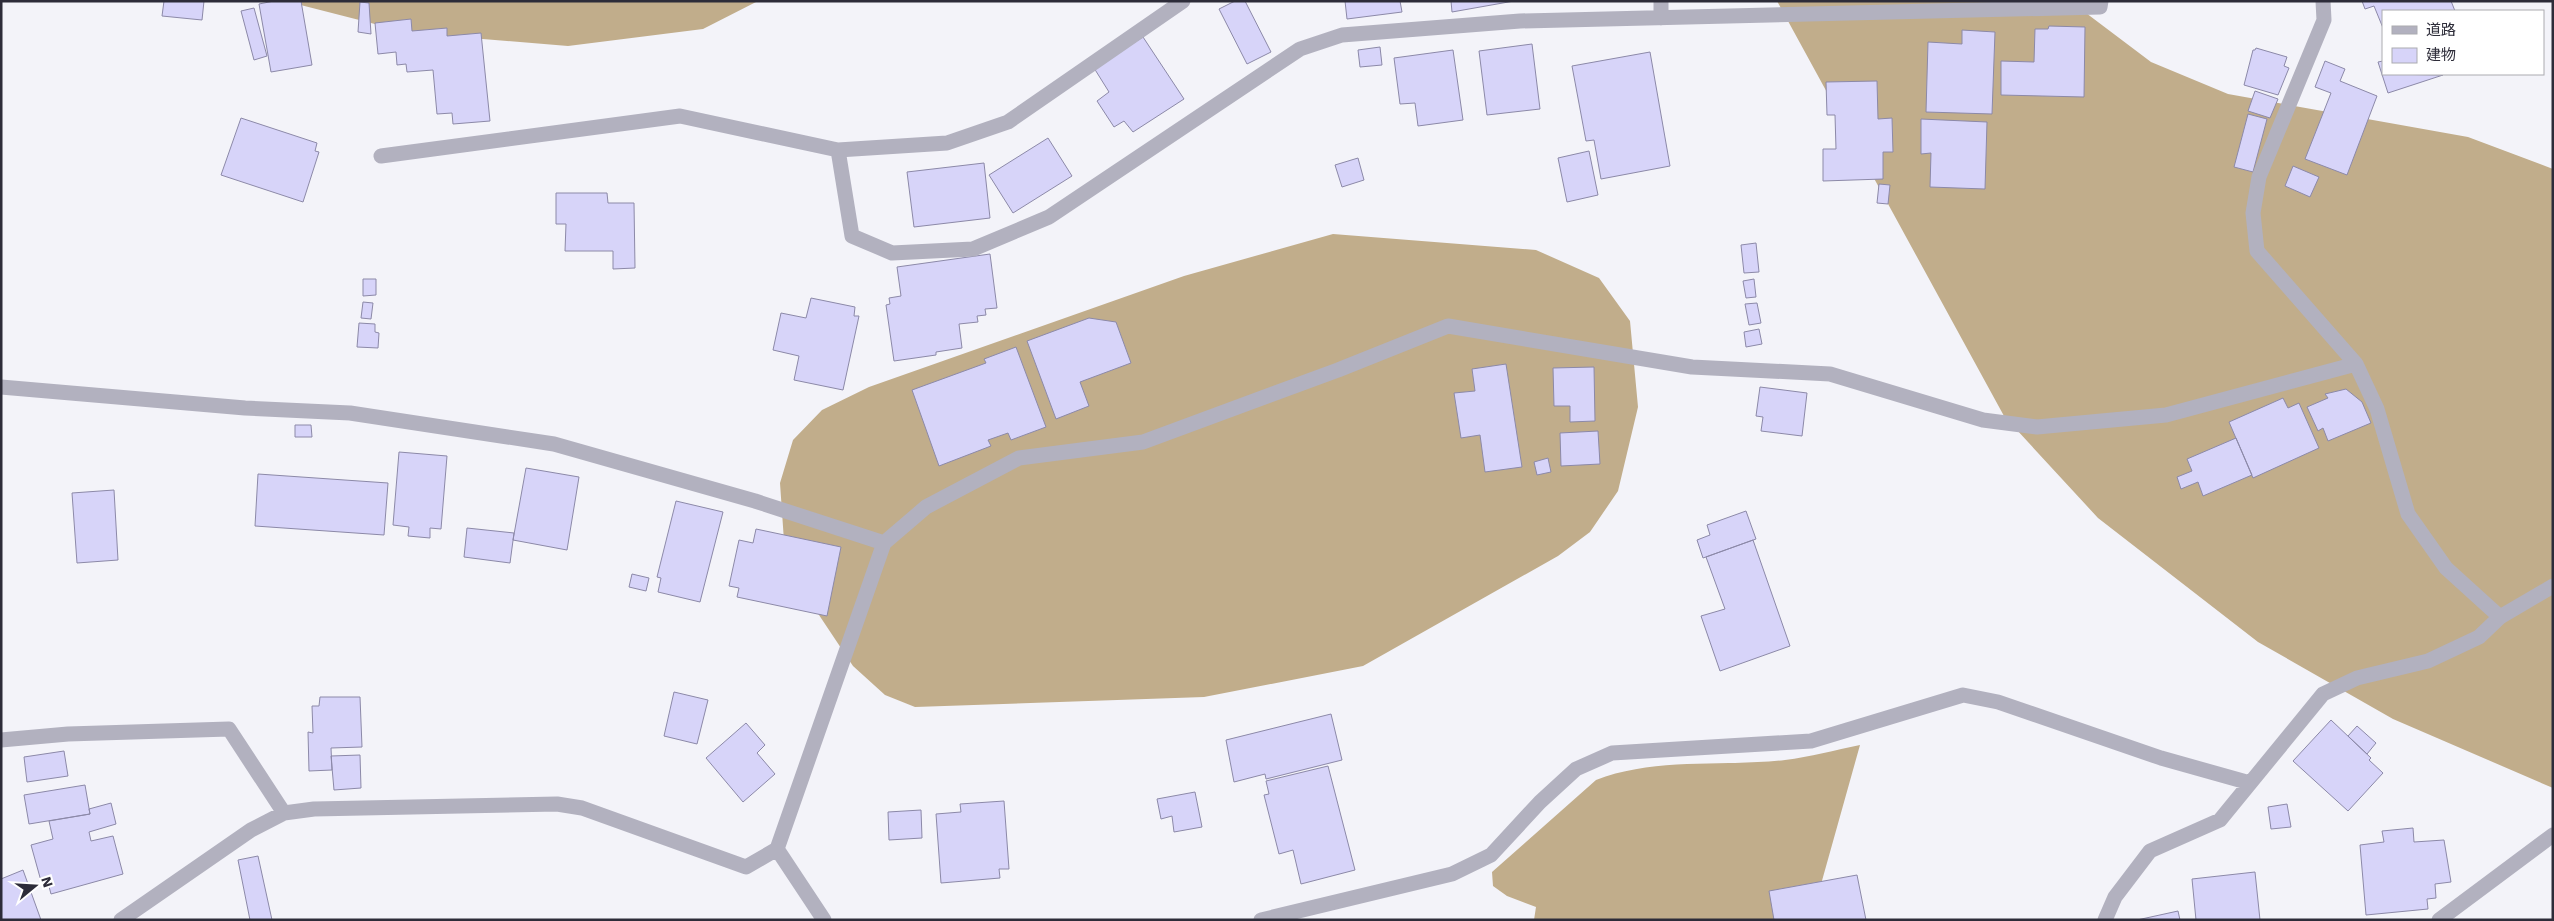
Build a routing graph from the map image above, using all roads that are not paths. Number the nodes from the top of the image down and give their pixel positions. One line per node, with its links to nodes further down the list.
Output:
1 (1183, 1): 6 (street)
2 (1661, 1): 5 (street)
3 (2101, 1): 5 (street)
4 (2323, 1): 8 (street)
5 (1661, 18): 6 (street)
6 (838, 150): 7 (street)
7 (381, 156)
8 (2356, 364): 10 (street); 12 (street)
9 (1, 387): 10 (street)
10 (884, 543): 17 (street)
11 (2553, 586): 12 (street)
12 (2500, 617): 14 (street)
13 (1, 740): 15 (street)
14 (2250, 783): 20 (street); 21 (street)
15 (284, 813): 17 (street); 18 (street)
16 (2553, 835): 22 (street)
17 (778, 849): 19 (street)
18 (121, 920)
19 (824, 920)
20 (1261, 920)
21 (2105, 920)
22 (2439, 920)

